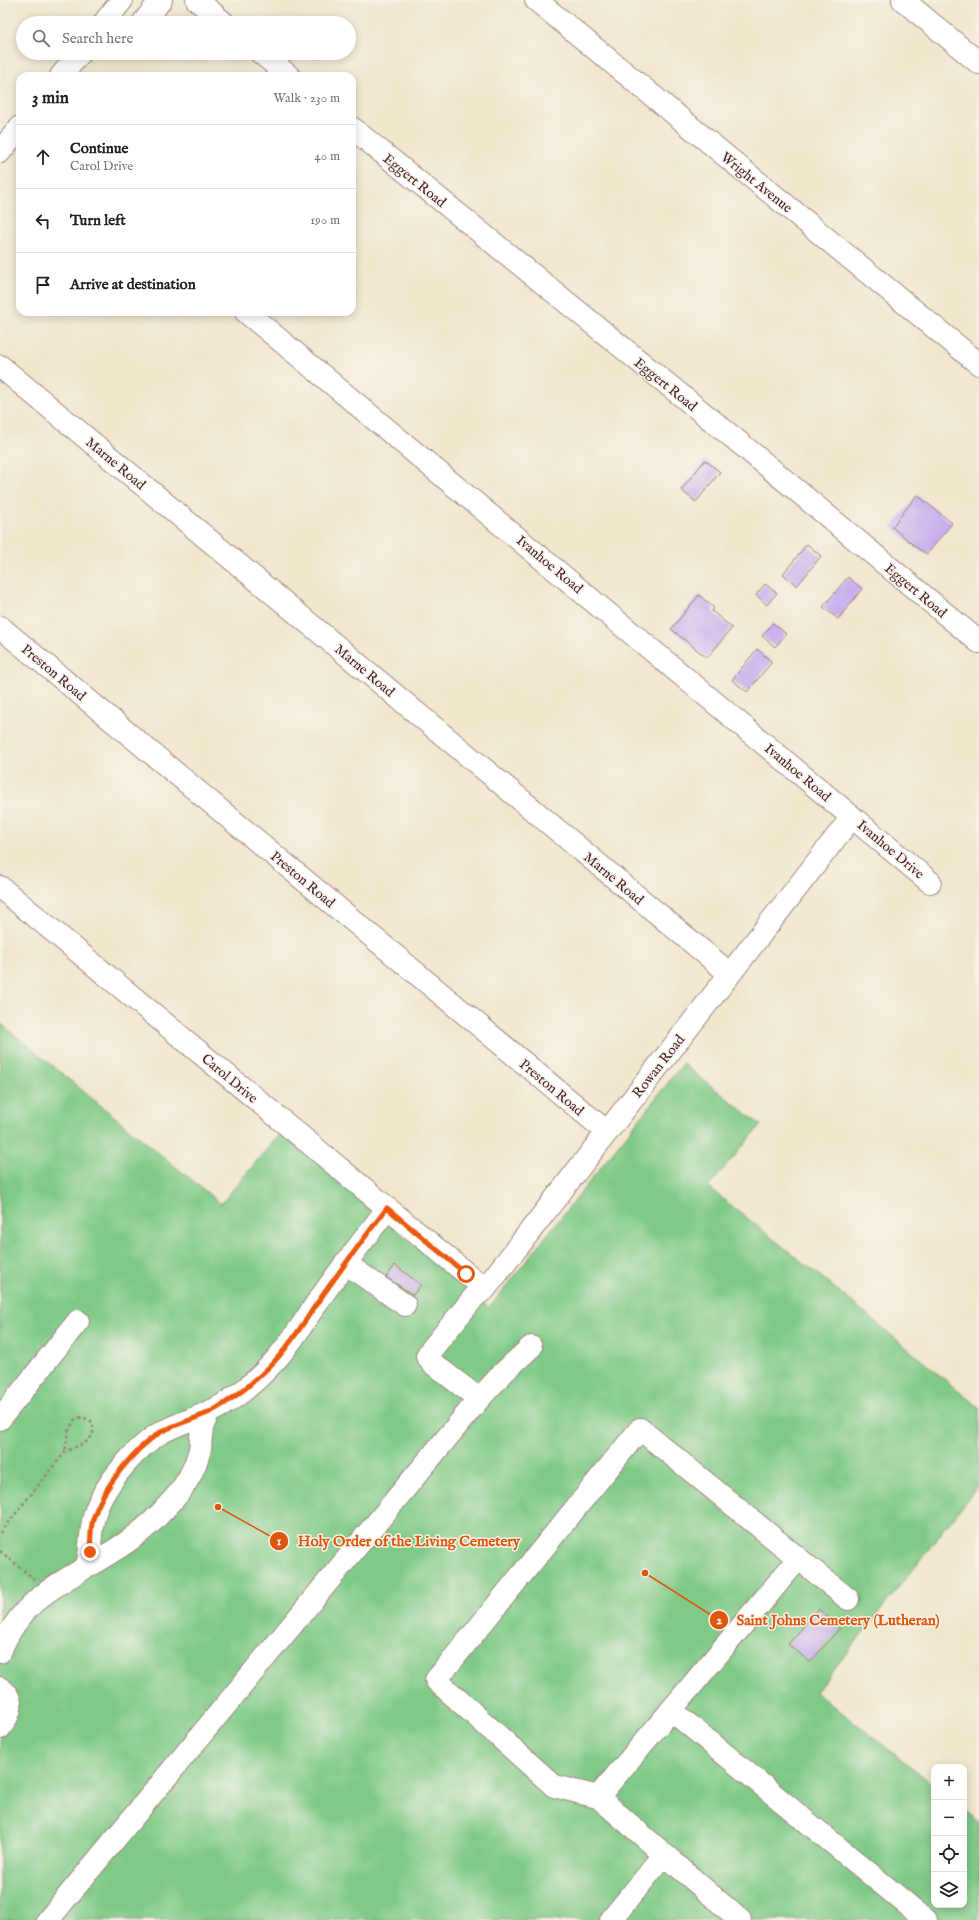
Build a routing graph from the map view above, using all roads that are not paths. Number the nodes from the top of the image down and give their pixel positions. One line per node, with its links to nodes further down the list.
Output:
1 (161, 0): 5 (street)
2 (196, 0): 6 (street)
3 (536, 0): 16 (street, Wright Avenue)
4 (903, 0): 9 (street)
5 (148, 16)
6 (215, 16)
7 (74, 60): 10 (street)
8 (270, 60): 11 (street)
9 (979, 63)
10 (64, 72)
11 (284, 72)
12 (356, 131): 19 (street, Eggert Road)
13 (16, 132): 14 (street)
14 (0, 152)
15 (251, 316): 20 (street, Ivanhoe Road)
16 (979, 364)
17 (0, 366): 23 (street, Marne Road)
18 (0, 627): 24 (street, Preston Road)
19 (979, 642)
20 (852, 817): 21 (street, Ivanhoe Drive); 23 (street, Rowan Road)
21 (930, 882)
22 (0, 887): 25 (street, Carol Drive)
23 (730, 974): 24 (street, Rowan Road)
24 (607, 1132): 27 (street, Rowan Road)
25 (387, 1208): 26 (street); 27 (street, Carol Drive)
26 (345, 1263): 28 (street); 32 (street)
27 (485, 1289): 31 (street, Rowan Road)
28 (405, 1305)
29 (78, 1321): 33 (street)
30 (531, 1347): 31 (street)
31 (479, 1399): 47 (street)
32 (210, 1412): 34 (street); 35 (street)
33 (0, 1419)
34 (181, 1424): 35 (street); 36 (street)
35 (200, 1437): 37 (street)
36 (91, 1539): 37 (street); 39 (street)
37 (111, 1552): 39 (street)
38 (798, 1559): 40 (street); 43 (street); 45 (street)
39 (86, 1566): 41 (street)
40 (848, 1599)
41 (0, 1652)
42 (0, 1688): 44 (street)
43 (671, 1710): 45 (street); 50 (street)
44 (0, 1728)
45 (598, 1797): 46 (street)
46 (664, 1855): 48 (street); 49 (street)
47 (48, 1920)
48 (611, 1920)
49 (740, 1920)
50 (926, 1920)

